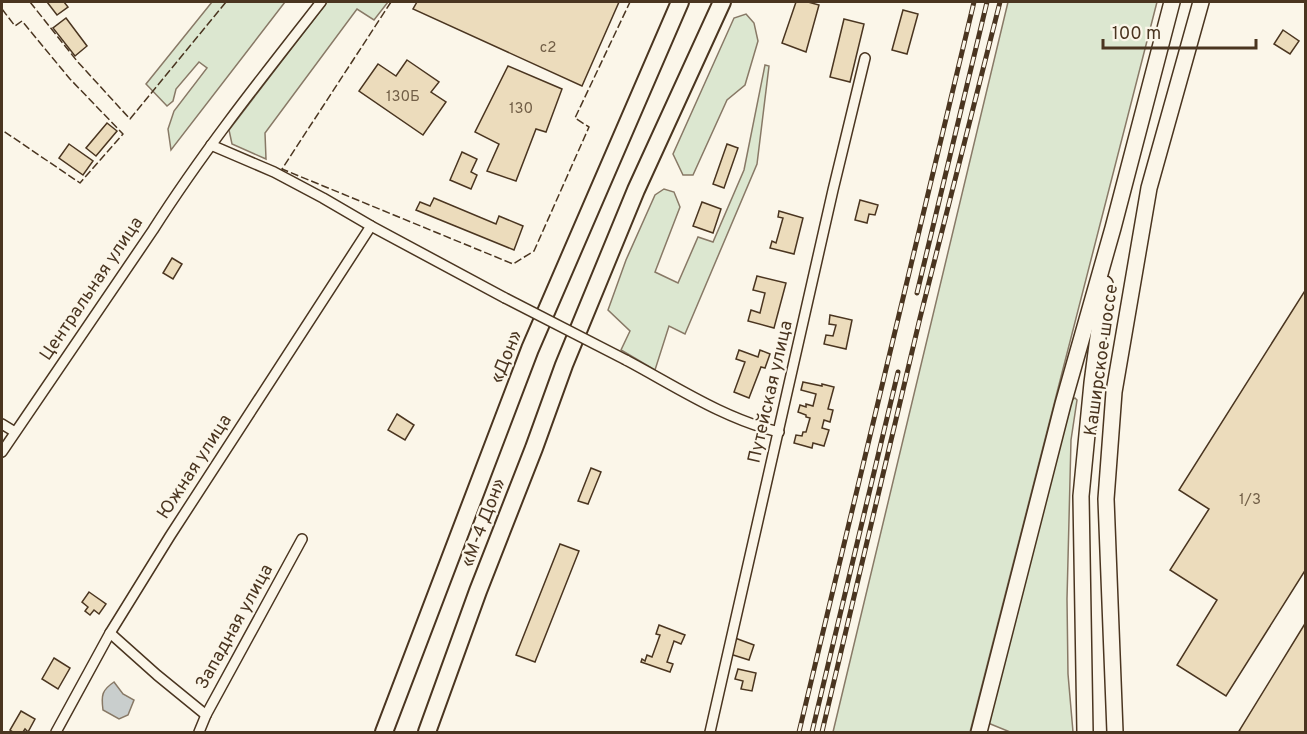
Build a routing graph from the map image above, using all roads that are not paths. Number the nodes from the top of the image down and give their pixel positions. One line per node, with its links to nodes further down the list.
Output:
1 (321, 2): 7 (street, Центральная улица)
2 (680, 2): 19 (highway, «Дон»)
3 (722, 2): 20 (highway, «М-4 Дон»)
4 (1173, 2): 9 (main road)
5 (1201, 2): 24 (main road, Каширское шоссе)
6 (865, 58): 12 (street, Путейская улица)
7 (211, 145): 8 (street); 11 (street, Центральная улица)
8 (371, 226): 12 (street, bridge); 15 (street, Южная улица)
9 (1113, 228): 22 (main road); 23 (main road, Каширское шоссе)
10 (2, 424): 11 (street)
11 (15, 432): 13 (street, Центральная улица)
12 (779, 432): 21 (street, Путейская улица)
13 (2, 452)
14 (302, 539): 16 (street, Западная улица)
15 (110, 633): 16 (street); 17 (street, Южная улица)
16 (206, 715): 18 (street, Западная улица)
17 (56, 732)
18 (199, 732)
19 (384, 732)
20 (427, 732)
21 (710, 732)
22 (979, 732)
23 (1085, 732)
24 (1115, 732)

